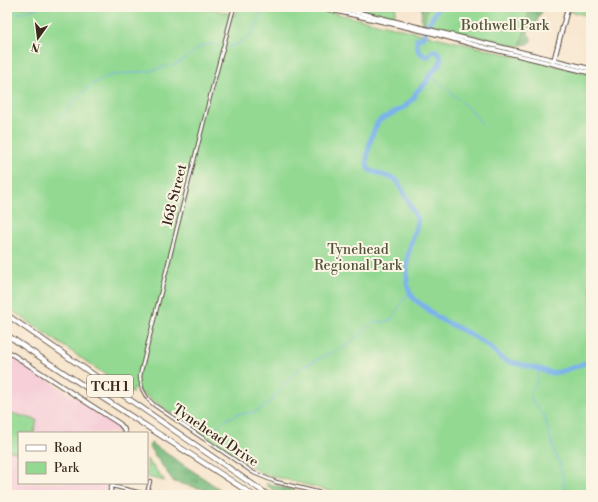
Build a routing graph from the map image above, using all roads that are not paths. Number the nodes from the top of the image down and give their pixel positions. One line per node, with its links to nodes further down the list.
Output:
1 (234, 7): 14 (street, 168 Street)
2 (319, 7): 5 (main road)
3 (336, 7): 5 (main road)
4 (568, 7): 7 (main road)
5 (421, 29): 6 (main road)
6 (432, 32): 7 (main road); 8 (main road)
7 (554, 60): 8 (main road); 9 (main road)
8 (548, 63): 10 (main road)
9 (591, 68)
10 (591, 73)
11 (7, 315): 21 (highway, TCH 1)
12 (7, 335): 18 (highway, TCH 1)
13 (7, 351): 15 (main road)
14 (142, 389): 22 (street, Tynehead Drive)
15 (124, 431)
16 (150, 481): 20 (street)
17 (112, 484): 19 (main road); 20 (street)
18 (252, 494)
19 (110, 495)
20 (149, 495)
21 (268, 495)
22 (328, 495)

